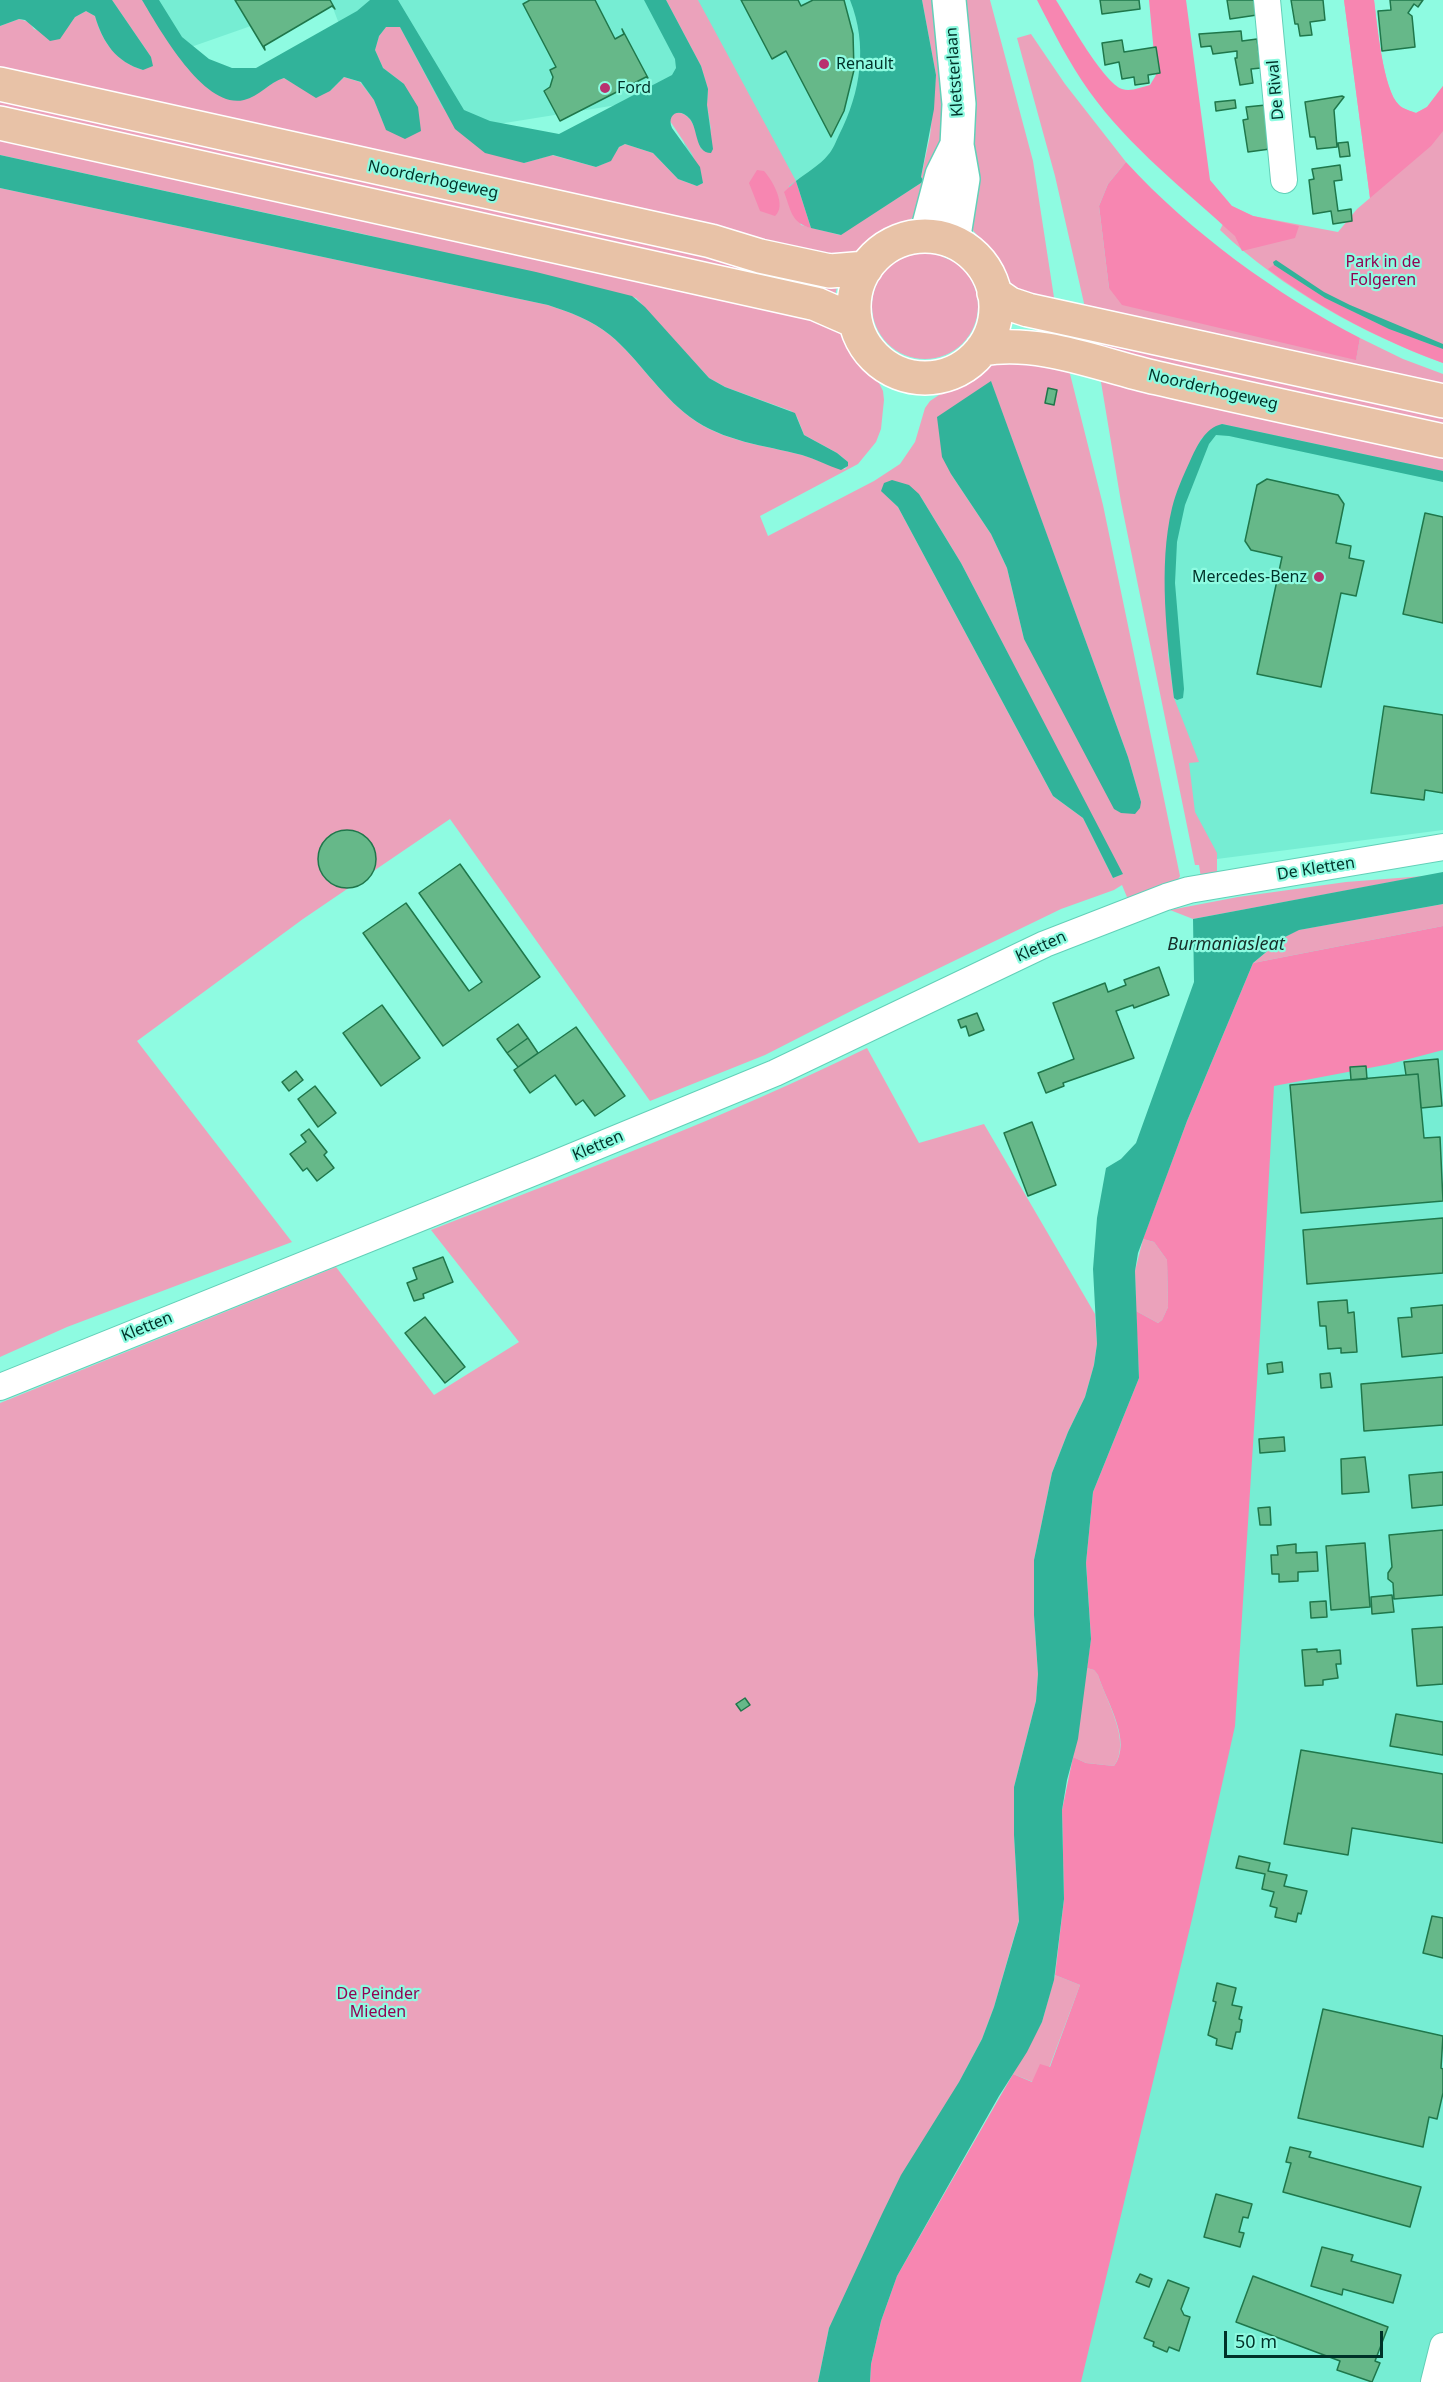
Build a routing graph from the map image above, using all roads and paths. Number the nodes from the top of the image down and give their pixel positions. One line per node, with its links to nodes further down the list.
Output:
1 (949, 0): 6 (main road, Kletsterlaan)
2 (1267, 0): 5 (street, De Rival)
3 (0, 84): 7 (main road, Noorderhogeweg)
4 (0, 123): 9 (main road)
5 (1284, 180)
6 (940, 239): 7 (main road); 8 (main road)
7 (866, 268): 9 (main road)
8 (994, 293): 10 (main road); 11 (main road)
9 (855, 321): 10 (main road)
10 (982, 348): 12 (main road, Noorderhogeweg)
11 (1443, 401)
12 (1443, 441)
13 (1443, 848): 14 (street, De Kletten)
14 (1189, 890): 15 (street, Kletten)
15 (0, 1387)
16 (1443, 2346): 17 (street)
17 (1434, 2382)

